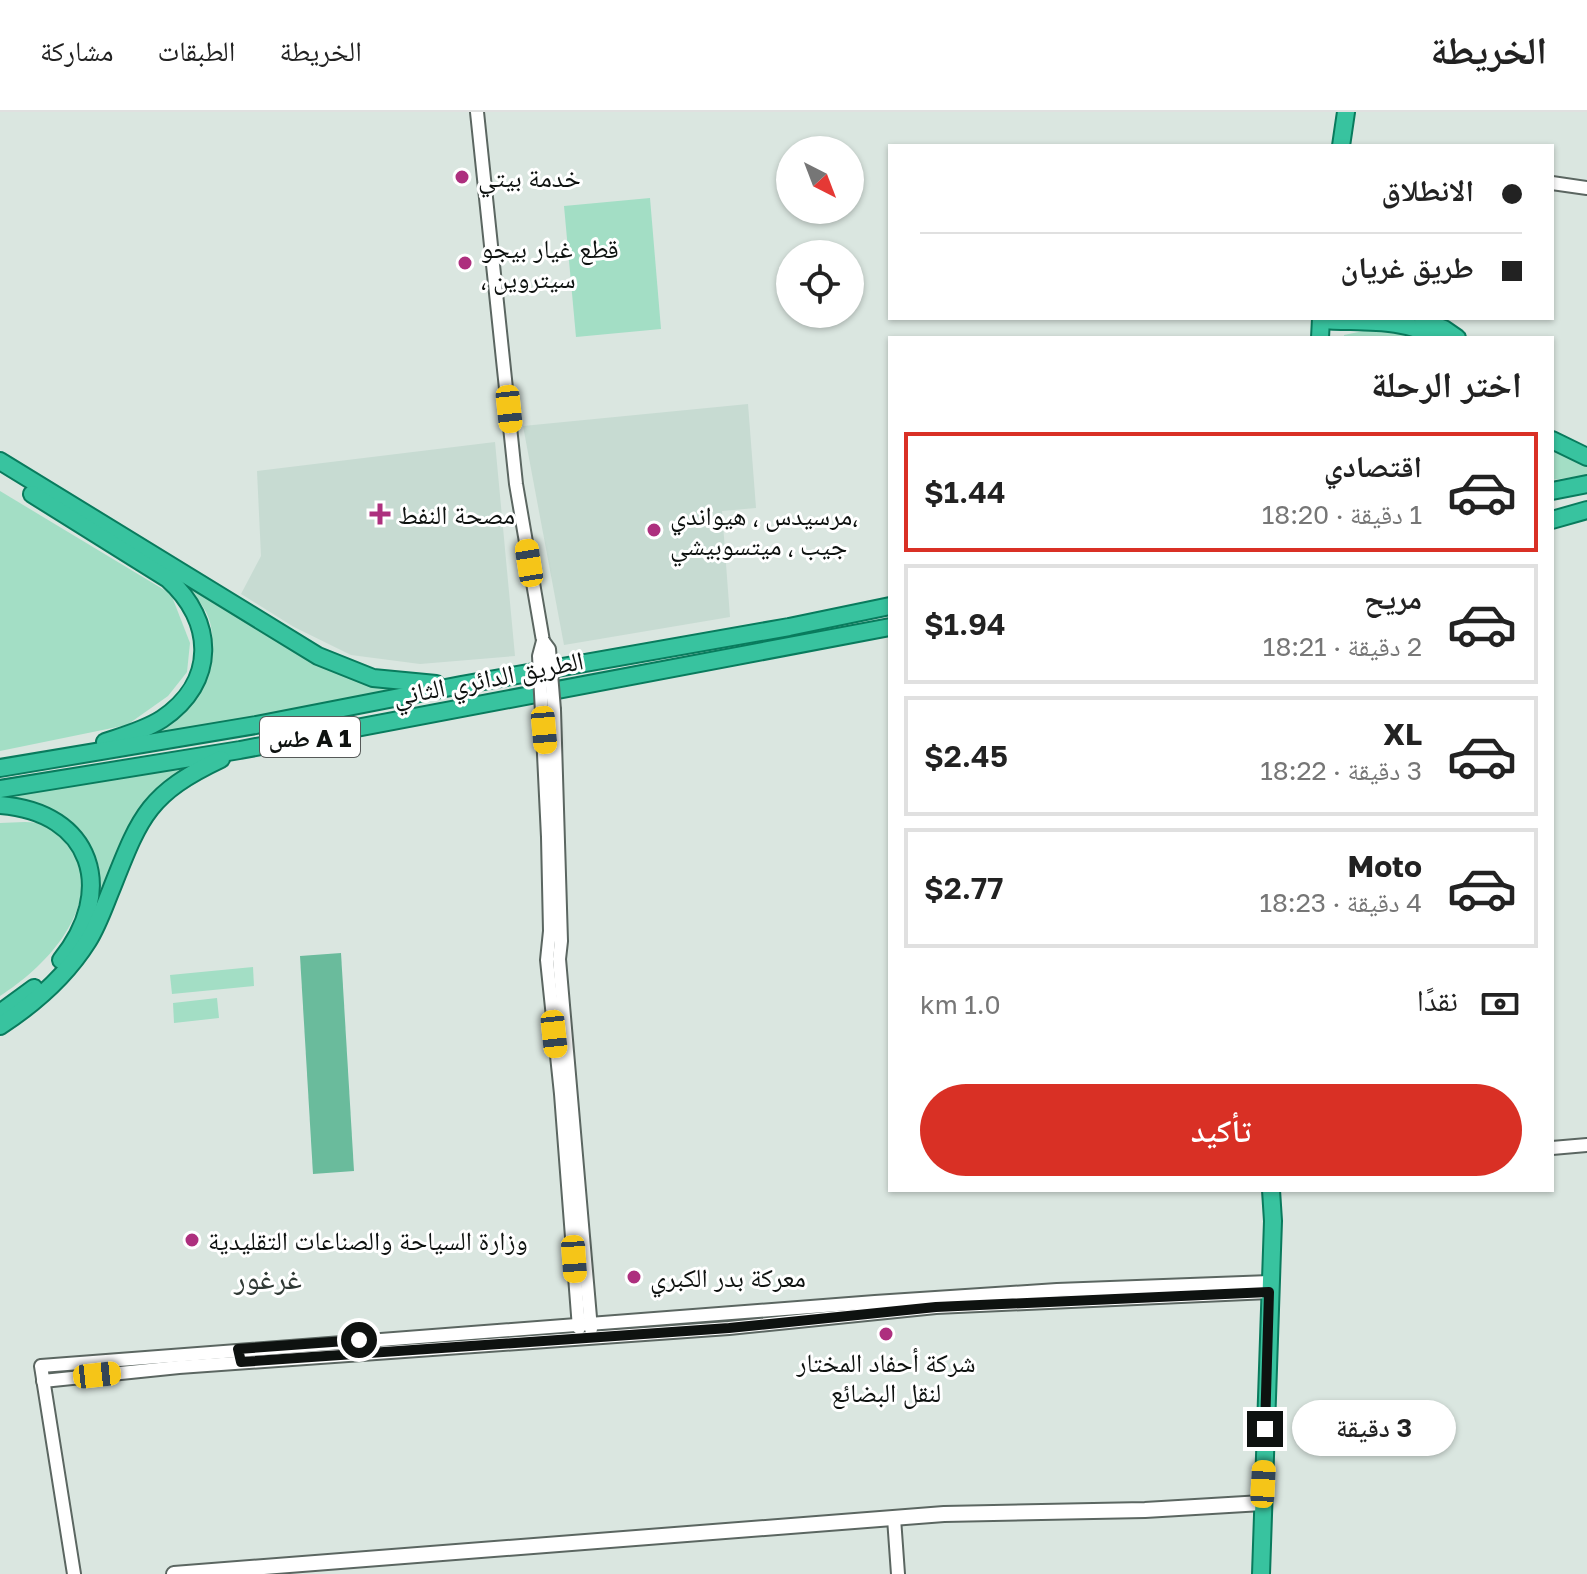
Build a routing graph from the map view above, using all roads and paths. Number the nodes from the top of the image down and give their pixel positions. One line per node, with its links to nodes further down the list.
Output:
1 (477, 112): 38 (street, bridge)
2 (1346, 112): 4 (highway)
3 (1356, 112): 5 (highway)
4 (1341, 144)
5 (1352, 144)
6 (1554, 183): 7 (street)
7 (1587, 188)
8 (1415, 320): 11 (highway)
9 (1329, 323): 10 (highway)
10 (1432, 336)
11 (1454, 336)
12 (1554, 441): 13 (highway)
13 (1587, 457)
14 (0, 461): 24 (highway)
15 (0, 474): 26 (highway)
16 (1587, 484): 17 (highway)
17 (1554, 491)
18 (1587, 500): 19 (highway)
19 (1554, 508)
20 (1587, 510): 21 (highway)
21 (1554, 519)
22 (888, 606): 24 (highway, الطريق الدائري الثاني / طس A 1)
23 (888, 629): 25 (highway, الطريق الدائري الثاني / طس A 1)
24 (461, 685): 26 (highway, الطريق الدائري الثاني / طس A 1)
25 (240, 750): 28 (highway, الطريق الدائري الثاني / طس A 1); 31 (highway)
26 (68, 756): 27 (highway, الطريق الدائري الثاني / طس A 1)
27 (0, 768)
28 (0, 789)
29 (0, 805): 30 (highway)
30 (0, 1013)
31 (0, 1026)
32 (1587, 1145): 33 (street)
33 (1554, 1148)
34 (1271, 1192): 36 (highway)
35 (1277, 1192): 36 (highway)
36 (1273, 1221): 37 (highway)
37 (1269, 1287): 38 (street); 39 (street); 43 (highway)
38 (585, 1323): 39 (street); 40 (street)
39 (586, 1337): 40 (street)
40 (382, 1344): 41 (street)
41 (239, 1356): 42 (street); 42 (street)
42 (43, 1381): 45 (street)
43 (1262, 1503): 44 (main road); 48 (highway)
44 (894, 1518): 46 (main road); 47 (street)
45 (74, 1574)
46 (174, 1574)
47 (898, 1574)
48 (1261, 1574)

